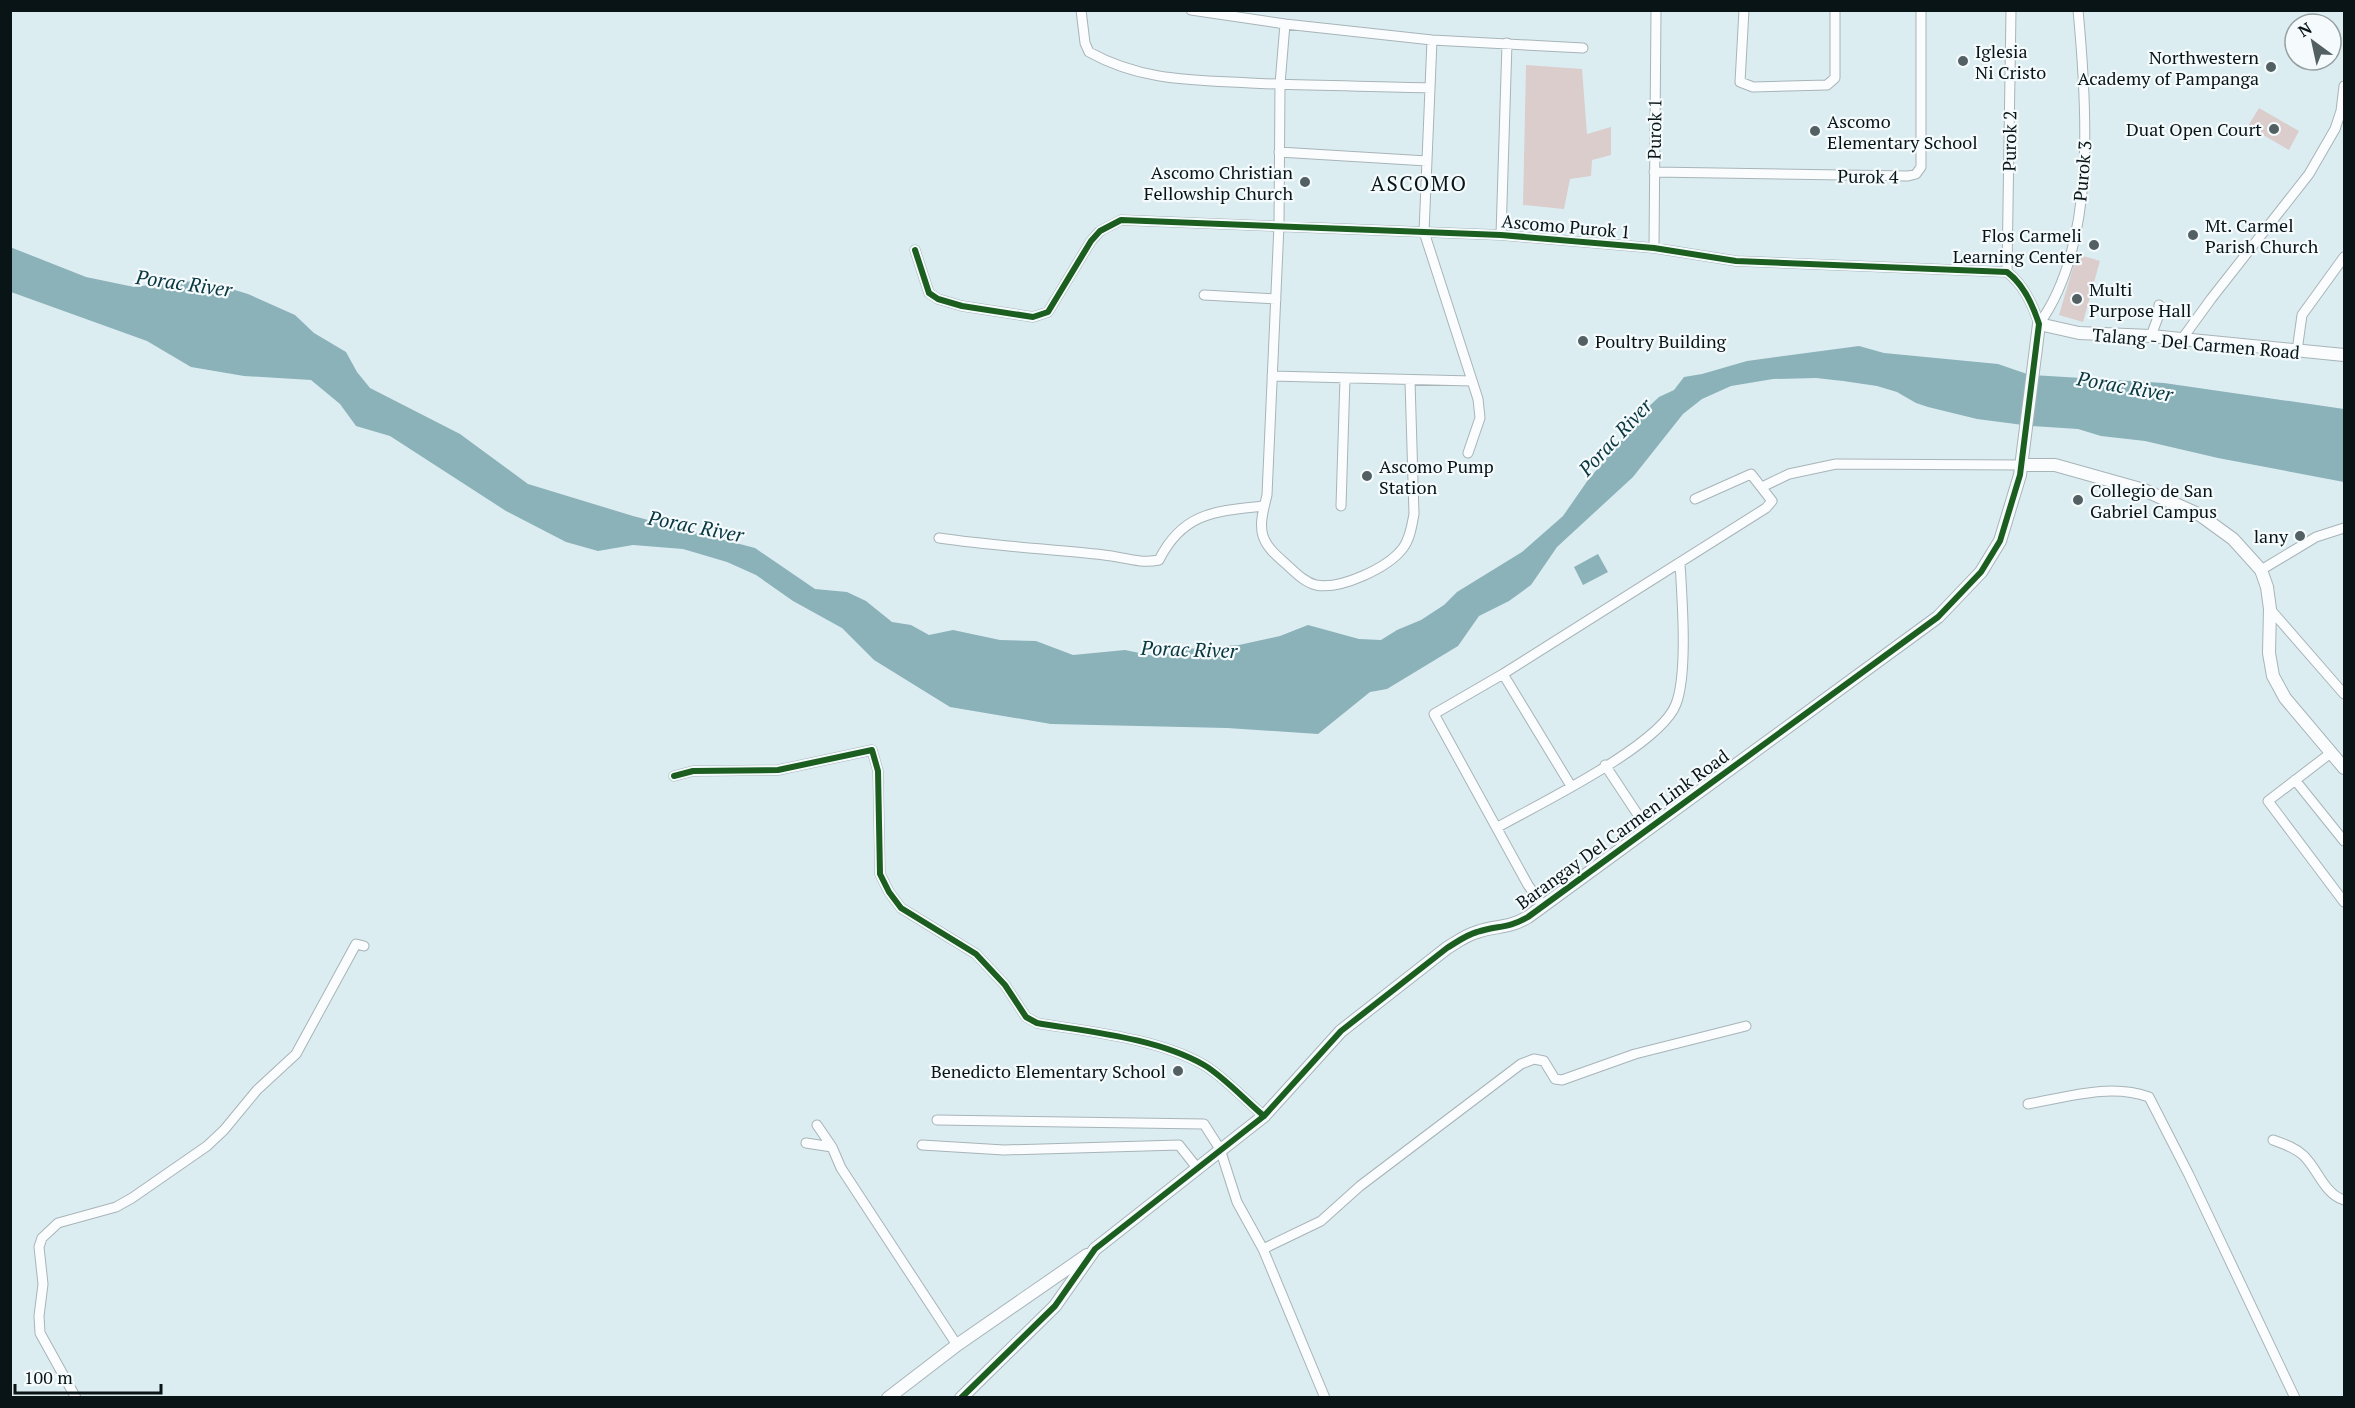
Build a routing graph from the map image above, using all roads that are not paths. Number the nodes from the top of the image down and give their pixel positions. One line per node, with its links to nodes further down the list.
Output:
1 (1081, 10): 13 (street)
2 (1191, 10): 9 (street)
3 (1656, 10): 18 (street, Purok 1)
4 (1744, 10): 5 (street)
5 (1834, 10)
6 (1921, 10): 18 (street, Purok 4)
7 (2011, 10): 25 (street, Purok 2)
8 (2078, 10): 29 (street, Purok 3)
9 (1285, 24): 10 (street); 13 (street)
10 (1432, 40): 11 (street); 15 (street)
11 (1507, 43): 12 (street); 21 (street)
12 (1583, 48)
13 (1280, 84): 15 (street); 16 (street)
14 (2344, 86): 31 (street)
15 (1430, 88): 17 (street)
16 (1279, 152): 17 (street); 19 (street)
17 (1427, 161): 20 (street)
18 (1653, 172): 22 (street, Purok 1)
19 (1279, 225): 20 (street, Ascomo Purok 1); 23 (street, Ascomo Purok 1); 27 (street)
20 (1424, 232): 21 (street, Ascomo Purok 1); 37 (street)
21 (1501, 235): 22 (street, Ascomo Purok 1)
22 (1654, 248): 25 (street, Ascomo Purok 1)
23 (915, 250)
24 (2344, 257): 32 (street)
25 (2007, 272): 29 (street)
26 (1204, 295): 27 (street)
27 (1276, 299): 34 (street)
28 (2159, 305): 30 (street)
29 (2038, 324): 30 (street, Talang - Del Carmen Road); 39 (street, Barangay Del Carmen Link Road)
30 (2151, 336): 31 (street, Talang - Del Carmen Road)
31 (2182, 339): 32 (street, Talang - Del Carmen Road)
32 (2297, 351): 33 (street, Talang - Del Carmen Road)
33 (2344, 356)
34 (1272, 376): 35 (street); 42 (street)
35 (1345, 378): 36 (street); 43 (street)
36 (1410, 381): 37 (street); 42 (street)
37 (1472, 381): 38 (street)
38 (1468, 453)
39 (2022, 465): 40 (street); 47 (street); 58 (street, Barangay Del Carmen Link Road)
40 (1762, 488): 41 (street); 46 (street)
41 (1695, 499)
42 (1264, 506): 45 (street)
43 (1341, 506)
44 (2344, 528): 47 (street)
45 (939, 538)
46 (1680, 562): 49 (street); 52 (street)
47 (2261, 570): 48 (street)
48 (2270, 609): 50 (street); 51 (street)
49 (1503, 674): 56 (street); 57 (street)
50 (2344, 694)
51 (2332, 752): 53 (street); 55 (street)
52 (1605, 765): 56 (street); 58 (street)
53 (2344, 768)
54 (674, 776): 65 (street)
55 (2295, 780): 59 (street); 60 (street)
56 (1571, 786): 57 (street)
57 (1498, 827): 61 (street)
58 (1648, 830): 61 (street, Barangay Del Carmen Link Road)
59 (2344, 841)
60 (2344, 902)
61 (1543, 906): 65 (street, Barangay Del Carmen Link Road)
62 (364, 946): 78 (street)
63 (1746, 1026): 76 (street)
64 (2028, 1104): 82 (street)
65 (1264, 1116): 72 (street, Barangay Del Carmen Link Road)
66 (937, 1120): 72 (street)
67 (817, 1125): 71 (street)
68 (2273, 1140): 74 (street)
69 (806, 1143): 71 (street)
70 (922, 1145): 73 (street)
71 (832, 1147): 77 (street)
72 (1220, 1149): 73 (street, Barangay Del Carmen Link Road); 76 (street)
73 (1198, 1169): 75 (street, Barangay Del Carmen Link Road)
74 (2344, 1200)
75 (1095, 1249): 77 (street); 80 (street, Barangay Del Carmen Link Road)
76 (1263, 1249): 81 (street)
77 (957, 1345): 79 (street)
78 (76, 1398)
79 (888, 1398)
80 (961, 1398)
81 (1325, 1398)
82 (2295, 1398)

